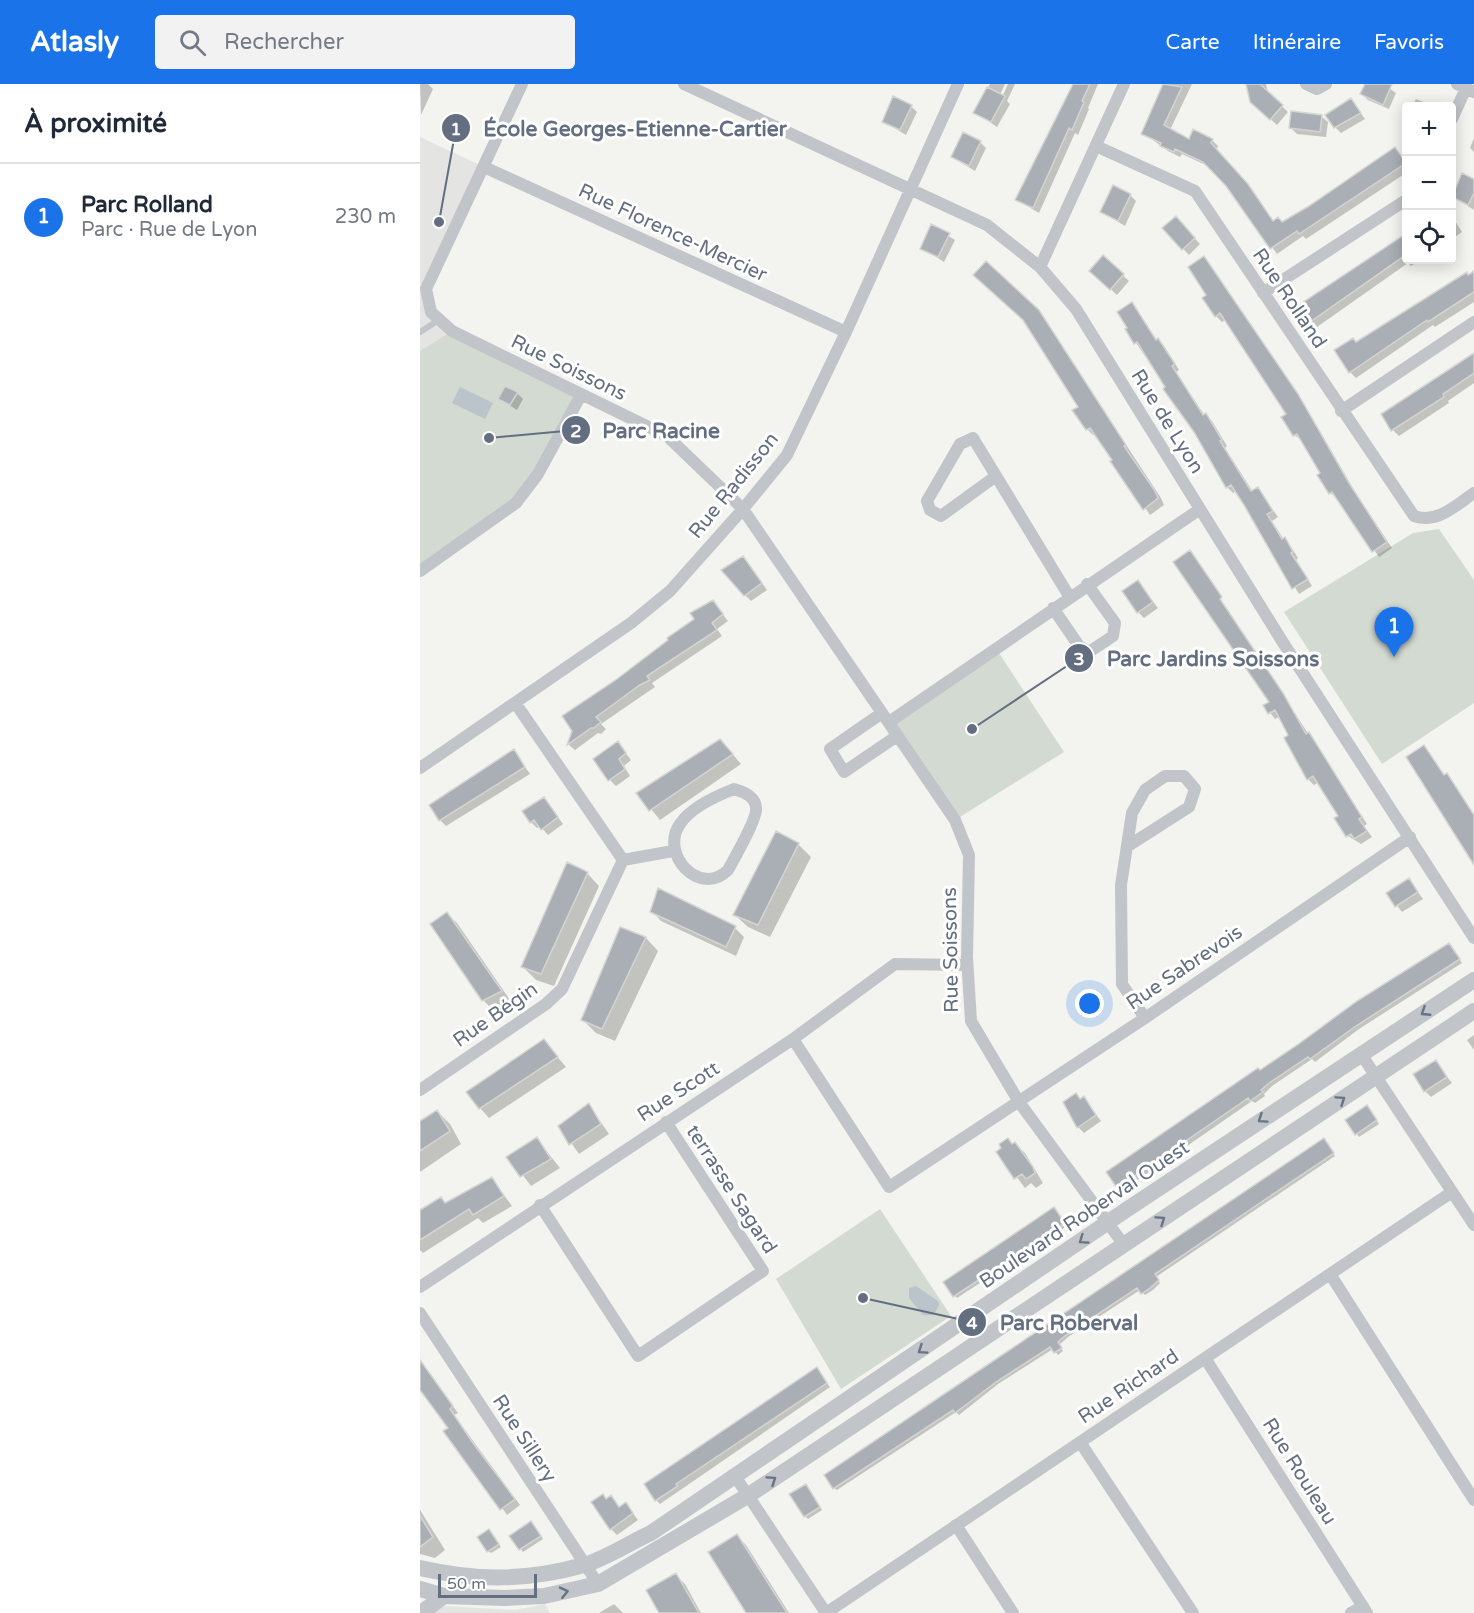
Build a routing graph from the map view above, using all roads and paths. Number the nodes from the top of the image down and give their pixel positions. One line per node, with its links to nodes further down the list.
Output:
1 (522, 84): 10 (street, Rue Soissons)
2 (684, 84): 11 (street, Rue de Lyon)
3 (957, 84): 11 (street, Rue Radisson)
4 (1124, 84): 9 (street)
5 (1306, 84): 6 (street)
6 (1326, 84)
7 (1466, 88): 8 (street)
8 (1456, 110)
9 (1096, 146): 13 (street); 14 (street, Rue Rolland)
10 (484, 167): 15 (street, Rue Soissons); 18 (street, Rue Florence-Mercier)
11 (911, 188): 13 (street, Rue de Lyon); 18 (street, Rue Radisson)
12 (1402, 203): 14 (street)
13 (1040, 267): 24 (street, Rue de Lyon)
14 (1263, 293): 20 (street, Rue Rolland)
15 (439, 319): 17 (lane); 19 (street, Rue Soissons)
16 (1474, 322): 20 (street)
17 (420, 332)
18 (846, 332): 23 (street, Rue Radisson)
19 (581, 395): 23 (street, Rue Soissons); 25 (street)
20 (1341, 411): 22 (street, Rue Rolland)
21 (996, 476): 21 (street); 27 (street)
22 (1474, 493)
23 (743, 509): 29 (street, Rue Radisson); 30 (street, Rue Soissons)
24 (1200, 509): 26 (street); 33 (street, Rue de Lyon)
25 (420, 571)
26 (1087, 584): 27 (street); 28 (street)
27 (1069, 596): 28 (street)
28 (1053, 608): 30 (street)
29 (516, 704): 32 (street, Rue Radisson); 36 (street)
30 (885, 718): 31 (street, Rue Soissons); 31 (street)
31 (897, 736): 38 (street, Rue Soissons)
32 (420, 768)
33 (1410, 837): 37 (street, Rue de Lyon); 41 (street, Rue Sabrevois)
34 (1128, 846): 34 (street); 41 (street)
35 (673, 851): 35 (street); 36 (street)
36 (623, 860): 45 (street, Rue Bégin)
37 (1474, 938)
38 (967, 965): 42 (street, Rue Scott); 46 (street, Rue Soissons)
39 (1474, 980): 43 (street, Boulevard Roberval Ouest, one-way to 43)
40 (1474, 1011): 44 (street)
41 (1145, 1018): 46 (street, Rue Sabrevois)
42 (793, 1039): 46 (street, Rue Sabrevois); 47 (street, Rue Scott)
43 (1361, 1054): 44 (street); 50 (street, Boulevard Roberval Ouest, one-way to 50)
44 (1376, 1077): 48 (street); 52 (street, one-way to 44)
45 (420, 1090)
46 (1019, 1102): 50 (street, Rue Soissons)
47 (666, 1122): 49 (street, Rue Scott); 49 (street, terrasse Sagard)
48 (1452, 1191): 51 (street); 53 (street, Rue Richard)
49 (540, 1206): 54 (street, Rue Scott)
50 (1108, 1222): 52 (street, Rue Soissons); 58 (street, Boulevard Roberval Ouest, one-way to 58)
51 (1474, 1225)
52 (1124, 1245): 59 (street, one-way to 52)
53 (1330, 1274): 56 (street, Rue Richard); 60 (street)
54 (420, 1287)
55 (420, 1313): 62 (street, Rue Sillery)
56 (1205, 1358): 57 (street, Rue Richard); 67 (street, Rue Rouleau)
57 (1080, 1442): 61 (street, Rue Richard); 71 (street)
58 (735, 1476): 59 (street); 62 (street, Boulevard Roberval Ouest)
59 (749, 1495): 64 (street); 69 (street)
60 (1474, 1500)
61 (956, 1525): 69 (street, Rue Richard); 70 (street)
62 (585, 1564): 63 (street, Boulevard Roberval Ouest); 64 (street, Rue Sillery)
63 (420, 1568)
64 (598, 1584): 66 (street, one-way to 64)
65 (420, 1589): 66 (street)
66 (444, 1596): 68 (street)
67 (1365, 1609): 72 (street)
68 (421, 1613)
69 (826, 1613)
70 (1012, 1613)
71 (1193, 1613)
72 (1352, 1613)

